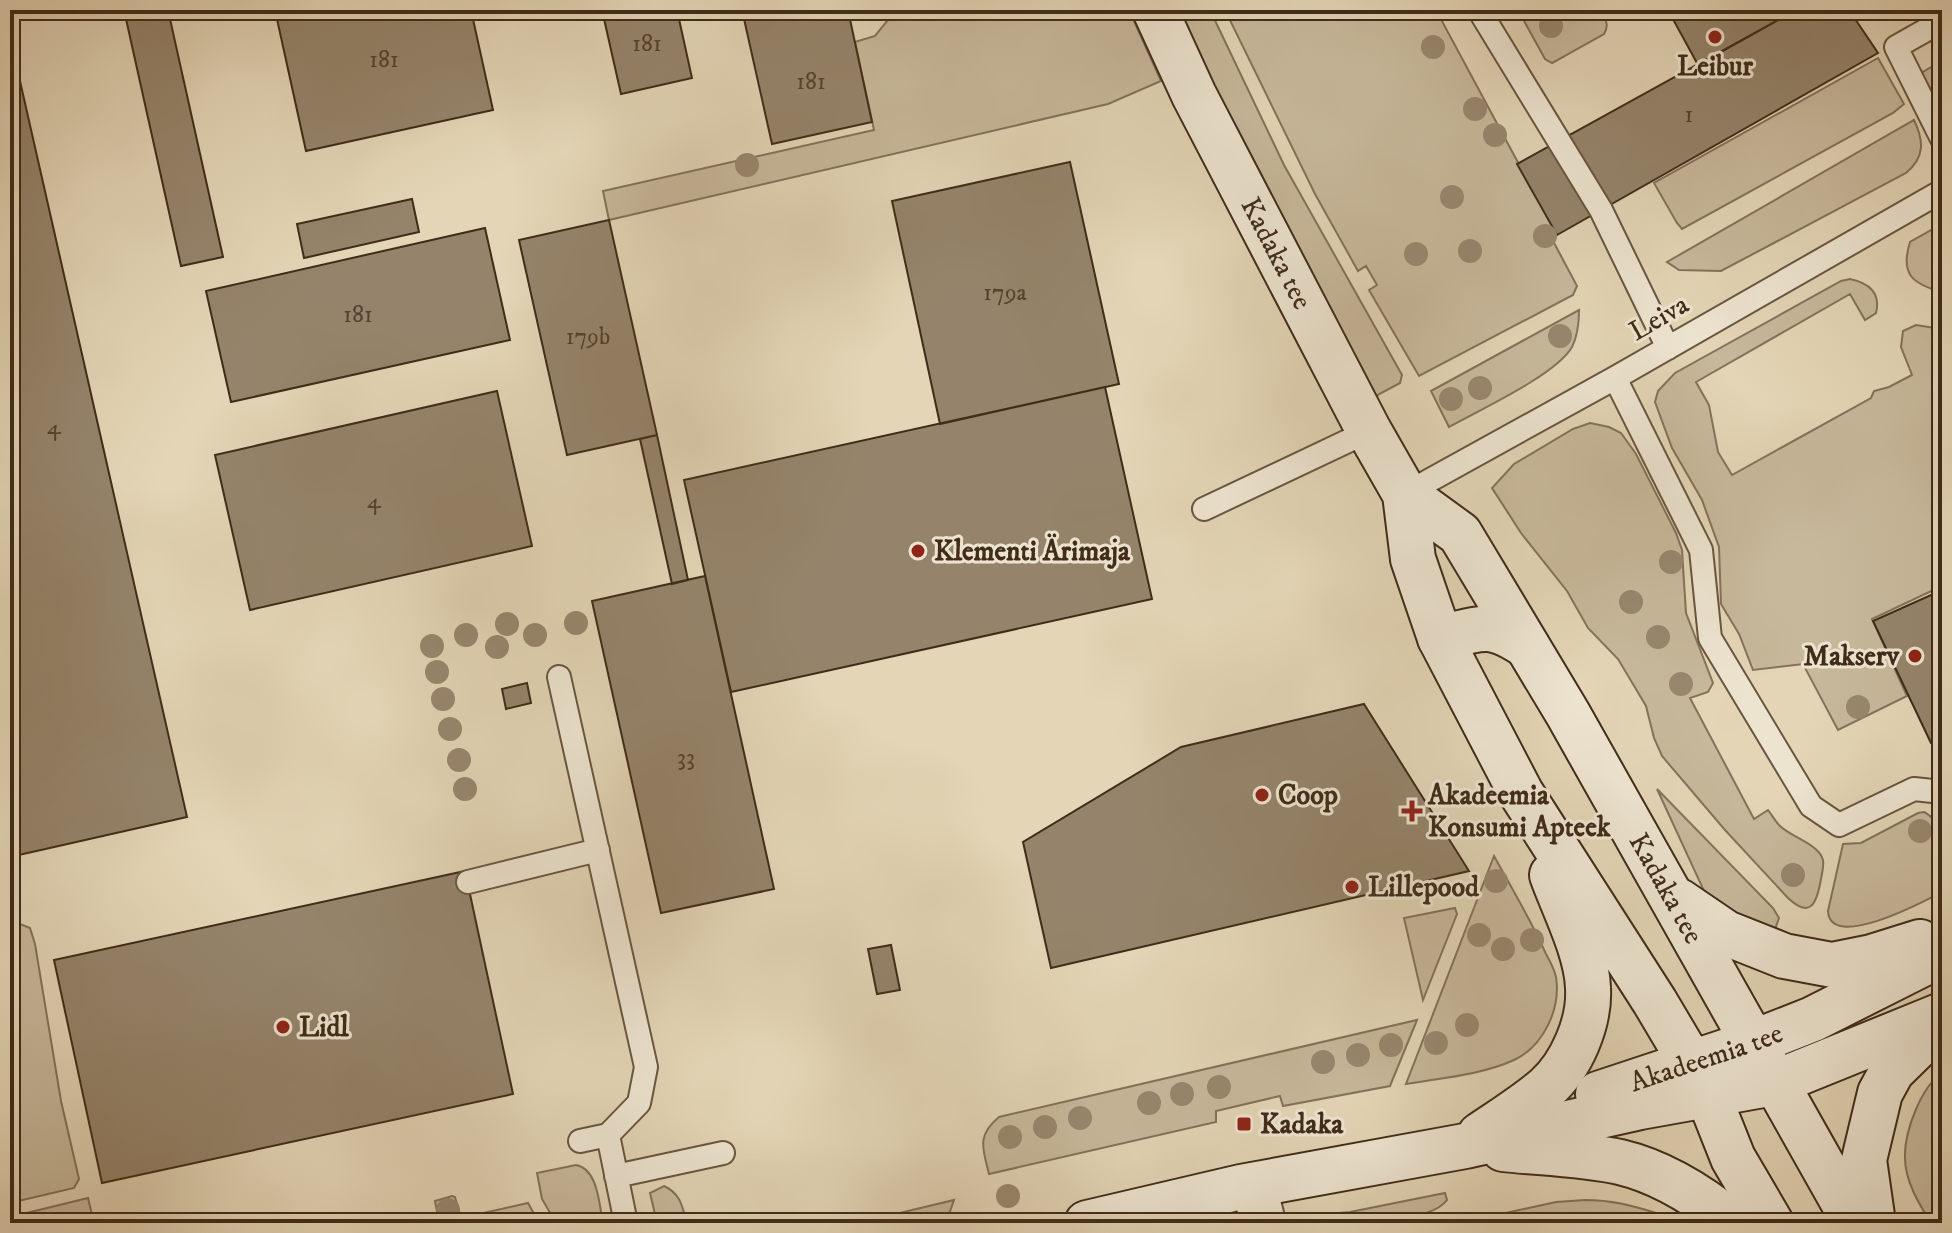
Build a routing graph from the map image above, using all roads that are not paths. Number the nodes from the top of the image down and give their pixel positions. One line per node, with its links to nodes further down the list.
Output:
1 (1155, 10): 8 (main road, Kadaka tee)
2 (1479, 10): 6 (lane)
3 (1942, 21): 4 (lane)
4 (1942, 139)
5 (1942, 191): 6 (lane, Leiva)
6 (1668, 348): 7 (lane, Leiva)
7 (1615, 378): 9 (lane, Leiva); 14 (lane)
8 (1369, 431): 9 (main road, Kadaka tee); 10 (lane)
9 (1405, 494): 11 (main road, Kadaka tee); 12 (main road, Kadaka tee)
10 (1204, 509)
11 (1440, 638): 12 (main road); 15 (main road, Kadaka tee)
12 (1527, 646): 18 (main road, Kadaka tee)
13 (559, 677): 16 (lane)
14 (1942, 792)
15 (1521, 793): 24 (main road, Kadaka tee); 28 (main road)
16 (598, 850): 17 (lane); 26 (lane)
17 (468, 882)
18 (1672, 897): 19 (main road); 23 (main road, Kadaka tee)
19 (1942, 940)
20 (1942, 954): 23 (main road, Akadeemia tee)
21 (1942, 1015): 25 (main road, Akadeemia tee)
22 (1942, 1022): 37 (main road)
23 (1752, 1043): 24 (main road, Akadeemia tee); 25 (main road, Kadaka tee)
24 (1699, 1078): 25 (main road, Akadeemia tee); 28 (main road, Akadeemia tee); 35 (main road, Kadaka tee)
25 (1774, 1083): 36 (main road, Kadaka tee)
26 (608, 1135): 27 (lane); 30 (lane)
27 (580, 1141)
28 (1465, 1146): 31 (main road, Akadeemia tee); 34 (main road)
29 (723, 1153): 30 (lane)
30 (616, 1176): 32 (lane)
31 (1259, 1204): 33 (main road, Akadeemia tee)
32 (626, 1223)
33 (1087, 1223)
34 (1733, 1223)
35 (1771, 1223)
36 (1855, 1223)
37 (1873, 1223)

